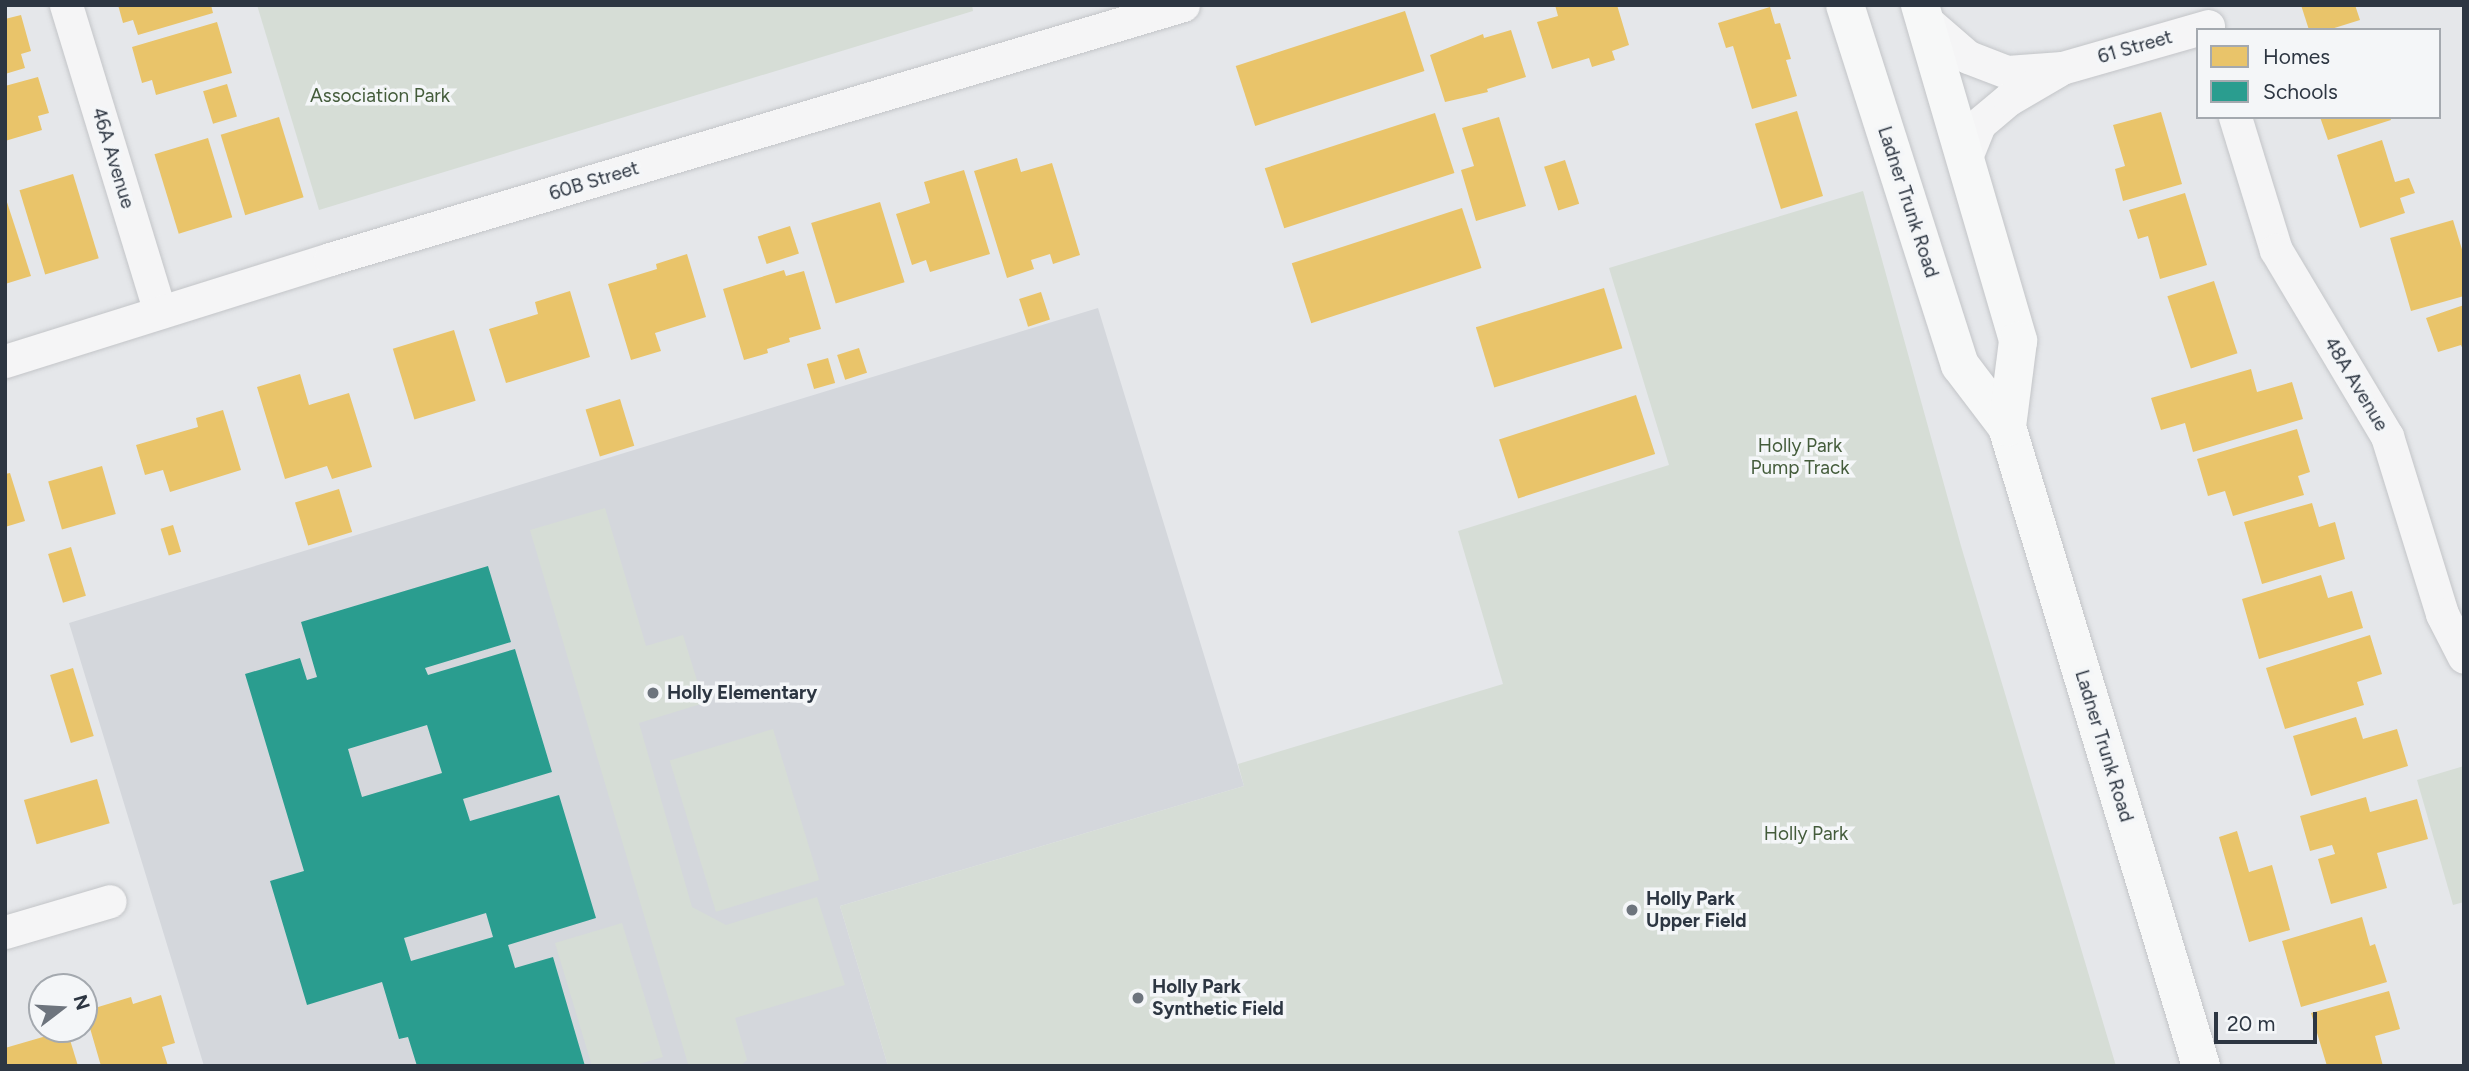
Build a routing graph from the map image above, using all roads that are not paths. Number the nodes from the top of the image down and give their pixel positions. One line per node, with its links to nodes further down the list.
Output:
1 (66, 5): 9 (street, 46A Avenue)
2 (1183, 5): 9 (street, 60B Street)
3 (1845, 5): 11 (main road, Ladner Trunk Road)
4 (1922, 12): 6 (street, 61 Street); 8 (main road, Ladner Trunk Road)
5 (2206, 20): 6 (street, 61 Street)
6 (2062, 68): 8 (street, 61 Street)
7 (2236, 119): 12 (street, 48A Avenue)
8 (1966, 157): 11 (main road, Ladner Trunk Road)
9 (160, 312): 10 (street, 60B Street)
10 (5, 361)
11 (2007, 427): 15 (main road, Ladner Trunk Road)
12 (2464, 657)
13 (110, 901): 14 (street)
14 (5, 932)
15 (2201, 1066)

